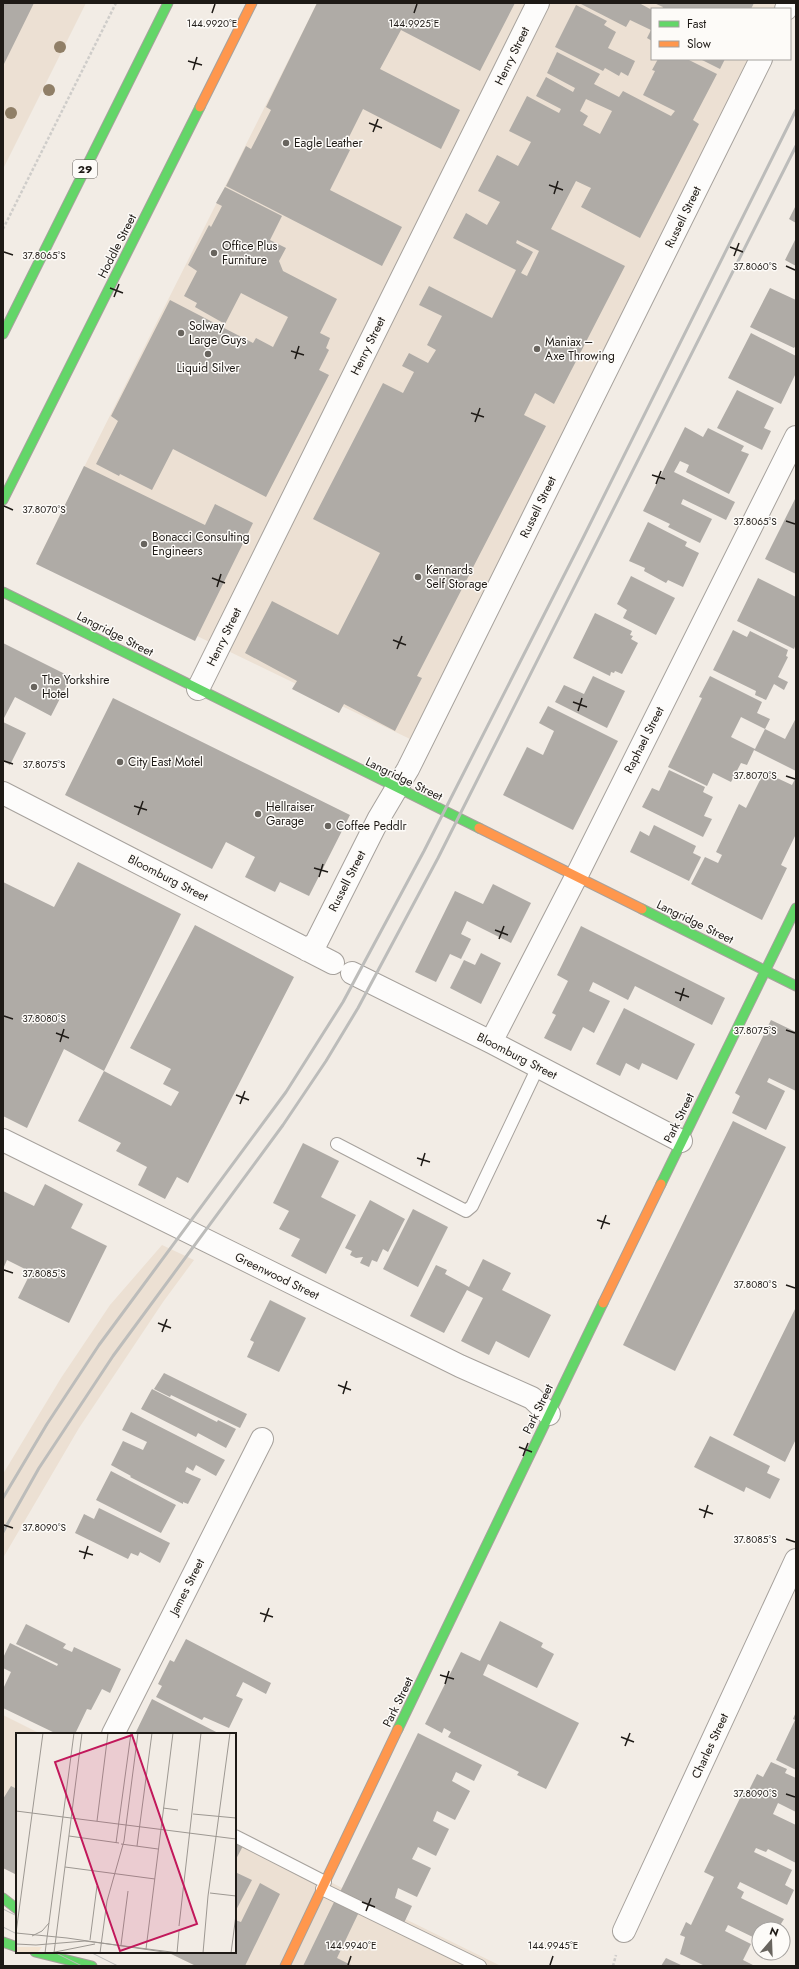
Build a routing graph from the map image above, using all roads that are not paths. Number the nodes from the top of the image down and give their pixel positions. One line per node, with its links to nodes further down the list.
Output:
1 (168, 3): 5 (main road, 29)
2 (252, 3): 7 (main road, Hoddle Street)
3 (538, 3): 9 (street, Henry Street)
4 (761, 60): 10 (street, Russell Street)
5 (3, 334)
6 (796, 437): 12 (street, Raphael Street)
7 (3, 500)
8 (3, 592): 9 (main road, Langridge Street)
9 (198, 689): 10 (main road, Langridge Street)
10 (395, 788): 12 (main road, Langridge Street); 14 (street, Russell Street)
11 (3, 794): 14 (street, Bloomburg Street)
12 (576, 877): 15 (main road, Langridge Street); 17 (street, Raphael Street)
13 (796, 908): 15 (main road, Park Street)
14 (307, 950): 17 (street, Bloomburg Street)
15 (765, 970): 16 (main road, Langridge Street); 20 (main road, Park Street)
16 (796, 986)
17 (491, 1042): 18 (street, Bloomburg Street)
18 (538, 1067): 20 (street, Bloomburg Street); 21 (lane)
19 (3, 1140): 22 (street, Greenwood Street)
20 (681, 1141): 22 (main road, Park Street)
21 (337, 1144)
22 (549, 1414): 27 (main road, Park Street)
23 (262, 1439): 25 (street, James Street)
24 (796, 1560): 30 (street, Charles Street)
25 (114, 1733)
26 (236, 1837): 27 (lane)
27 (324, 1885): 37 (main road, Park Street); 38 (lane)
28 (3, 1898): 29 (main road)
29 (16, 1909)
30 (624, 1931)
31 (3, 1942): 32 (main road)
32 (16, 1947)
33 (39, 1953): 35 (main road)
34 (76, 1953): 36 (main road)
35 (92, 1966)
36 (100, 1966)
37 (285, 1966)
38 (480, 1966)

